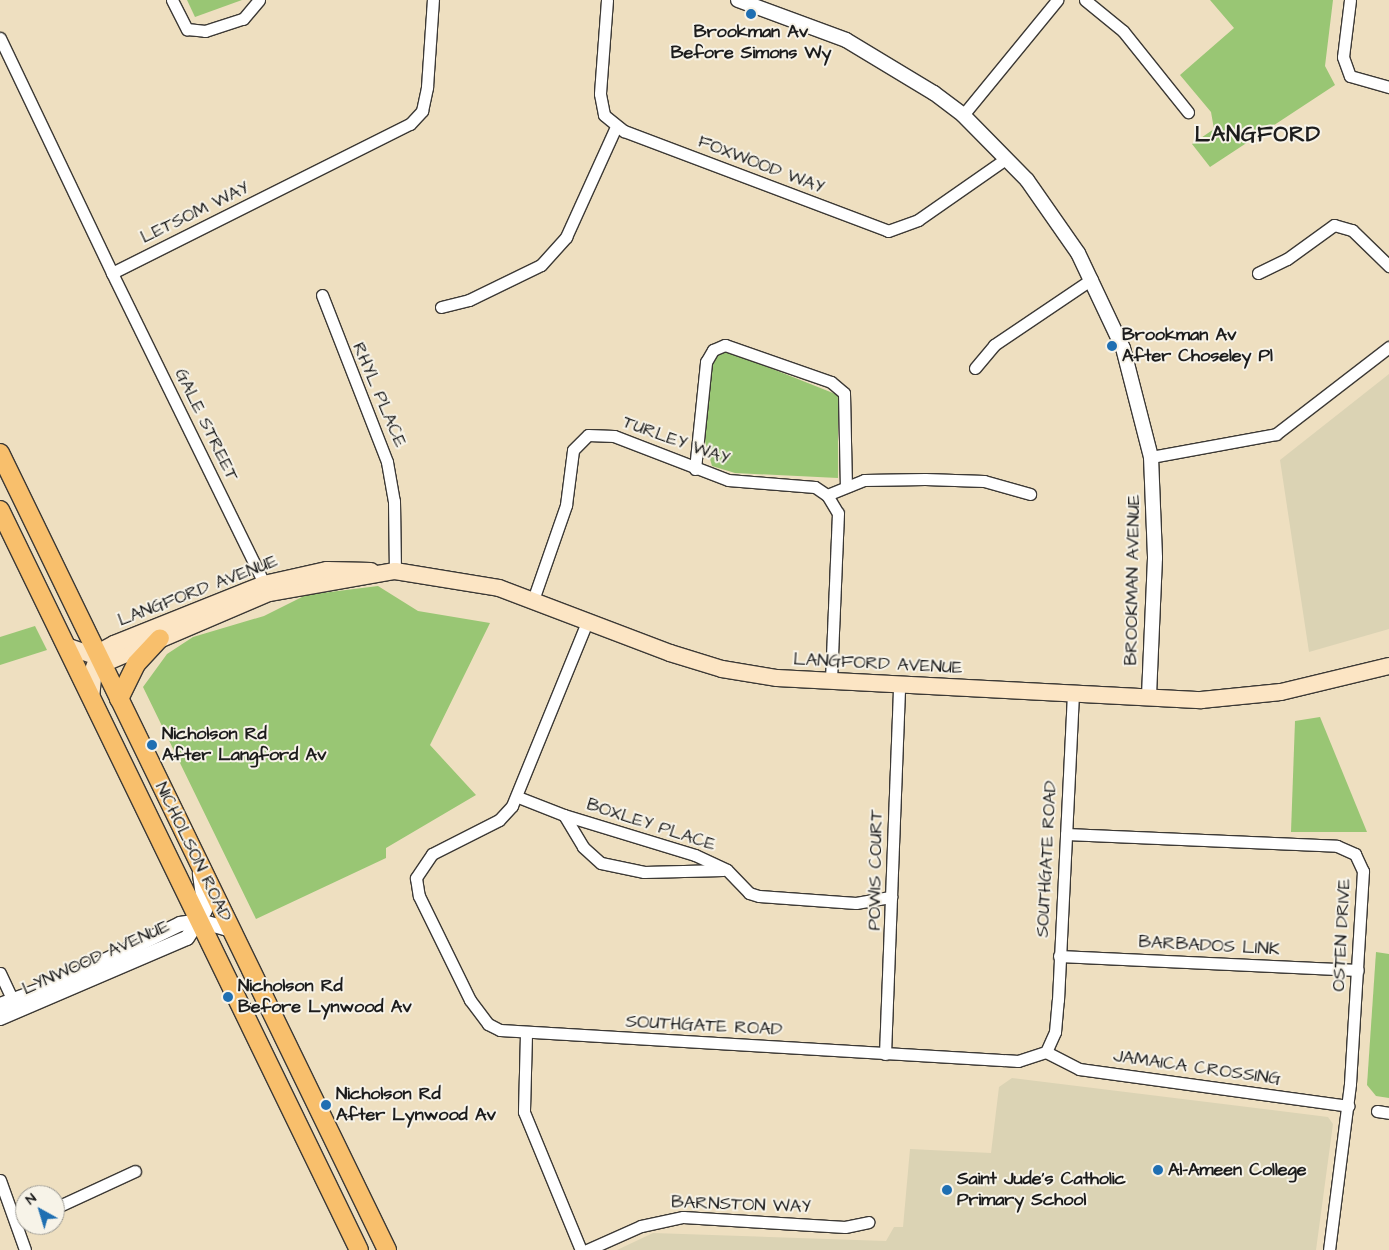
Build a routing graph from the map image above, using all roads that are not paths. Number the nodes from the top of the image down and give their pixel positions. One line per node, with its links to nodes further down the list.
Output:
1 (172, 0): 2 (street)
2 (260, 0)
3 (433, 0): 16 (street, LETSOM WAY)
4 (608, 0): 13 (street)
5 (738, 0): 12 (street, BROOKMAN AVENUE)
6 (1057, 0): 12 (street)
7 (1088, 0): 11 (street)
8 (1350, 0): 10 (street)
9 (0, 38): 16 (street)
10 (1389, 87)
11 (1188, 112)
12 (963, 115): 14 (street, BROOKMAN AVENUE)
13 (616, 127): 14 (street, FOXWOOD WAY); 20 (street)
14 (1007, 158): 18 (street, BROOKMAN AVENUE)
15 (1389, 266): 17 (street)
16 (112, 273): 31 (street, GALE STREET)
17 (1258, 273)
18 (1092, 279): 22 (street); 24 (street, BROOKMAN AVENUE)
19 (322, 295): 30 (street, RHYL PLACE)
20 (441, 307)
21 (1389, 347): 24 (street)
22 (975, 368)
23 (0, 453): 36 (main road, NICHOLSON ROAD)
24 (1151, 456): 42 (street, BROOKMAN AVENUE)
25 (695, 469): 26 (street); 28 (street, TURLEY WAY); 32 (street, TURLEY WAY)
26 (846, 485): 27 (street); 28 (street)
27 (1030, 494)
28 (827, 495): 38 (street)
29 (0, 510): 35 (main road, NICHOLSON ROAD)
30 (395, 571): 31 (main road, LANGFORD AVENUE); 32 (main road, LANGFORD AVENUE)
31 (266, 589): 34 (main road, LANGFORD AVENUE); 36 (main road, LANGFORD AVENUE)
32 (533, 600): 33 (main road, LANGFORD AVENUE)
33 (587, 622): 38 (main road, LANGFORD AVENUE); 44 (street, SOUTHGATE ROAD)
34 (160, 638): 36 (main road, LANGFORD AVENUE); 43 (main road)
35 (66, 646): 36 (main road); 41 (main road, NICHOLSON ROAD)
36 (99, 659): 41 (main road); 43 (main road, NICHOLSON ROAD)
37 (1389, 666): 42 (main road, LANGFORD AVENUE)
38 (831, 682): 39 (main road, LANGFORD AVENUE)
39 (899, 686): 40 (main road, LANGFORD AVENUE); 49 (street, POWIS COURT)
40 (1073, 696): 42 (main road, LANGFORD AVENUE); 46 (street, SOUTHGATE ROAD)
41 (91, 698): 50 (main road, NICHOLSON ROAD)
42 (1150, 698)
43 (119, 699): 47 (main road, NICHOLSON ROAD)
44 (518, 797): 45 (street, BOXLEY PLACE); 57 (street, SOUTHGATE ROAD)
45 (564, 814): 48 (street, BOXLEY PLACE); 48 (street, BOXLEY PLACE)
46 (1066, 834): 52 (street, SOUTHGATE ROAD); 53 (street, OSTEN DRIVE)
47 (199, 862): 50 (street); 51 (main road, NICHOLSON ROAD)
48 (727, 870): 49 (street, BOXLEY PLACE)
49 (892, 897): 59 (street, POWIS COURT)
50 (200, 921): 51 (street); 55 (street, LYNWOOD AVENUE); 70 (main road, NICHOLSON ROAD)
51 (231, 930): 71 (main road, NICHOLSON ROAD)
52 (1059, 956): 53 (street, BARBADOS LINK); 58 (street, SOUTHGATE ROAD)
53 (1358, 970): 60 (street, OSTEN DRIVE)
54 (0, 973): 55 (street)
55 (10, 1006): 56 (street, LYNWOOD AVENUE)
56 (0, 1018)
57 (526, 1034): 59 (street, SOUTHGATE ROAD); 72 (street)
58 (1046, 1052): 59 (street, SOUTHGATE ROAD); 60 (street, JAMAICA CROSSING)
59 (885, 1054)
60 (1348, 1106): 74 (street, OSTEN DRIVE)
61 (1377, 1111): 62 (street)
62 (1389, 1113)
63 (135, 1171): 65 (street)
64 (0, 1180): 66 (street)
65 (65, 1203)
66 (15, 1211)
67 (868, 1222): 73 (street, BARNSTON WAY)
68 (23, 1235): 69 (street)
69 (25, 1250)
70 (359, 1250)
71 (387, 1250)
72 (581, 1250)
73 (587, 1250)
74 (1329, 1250)

